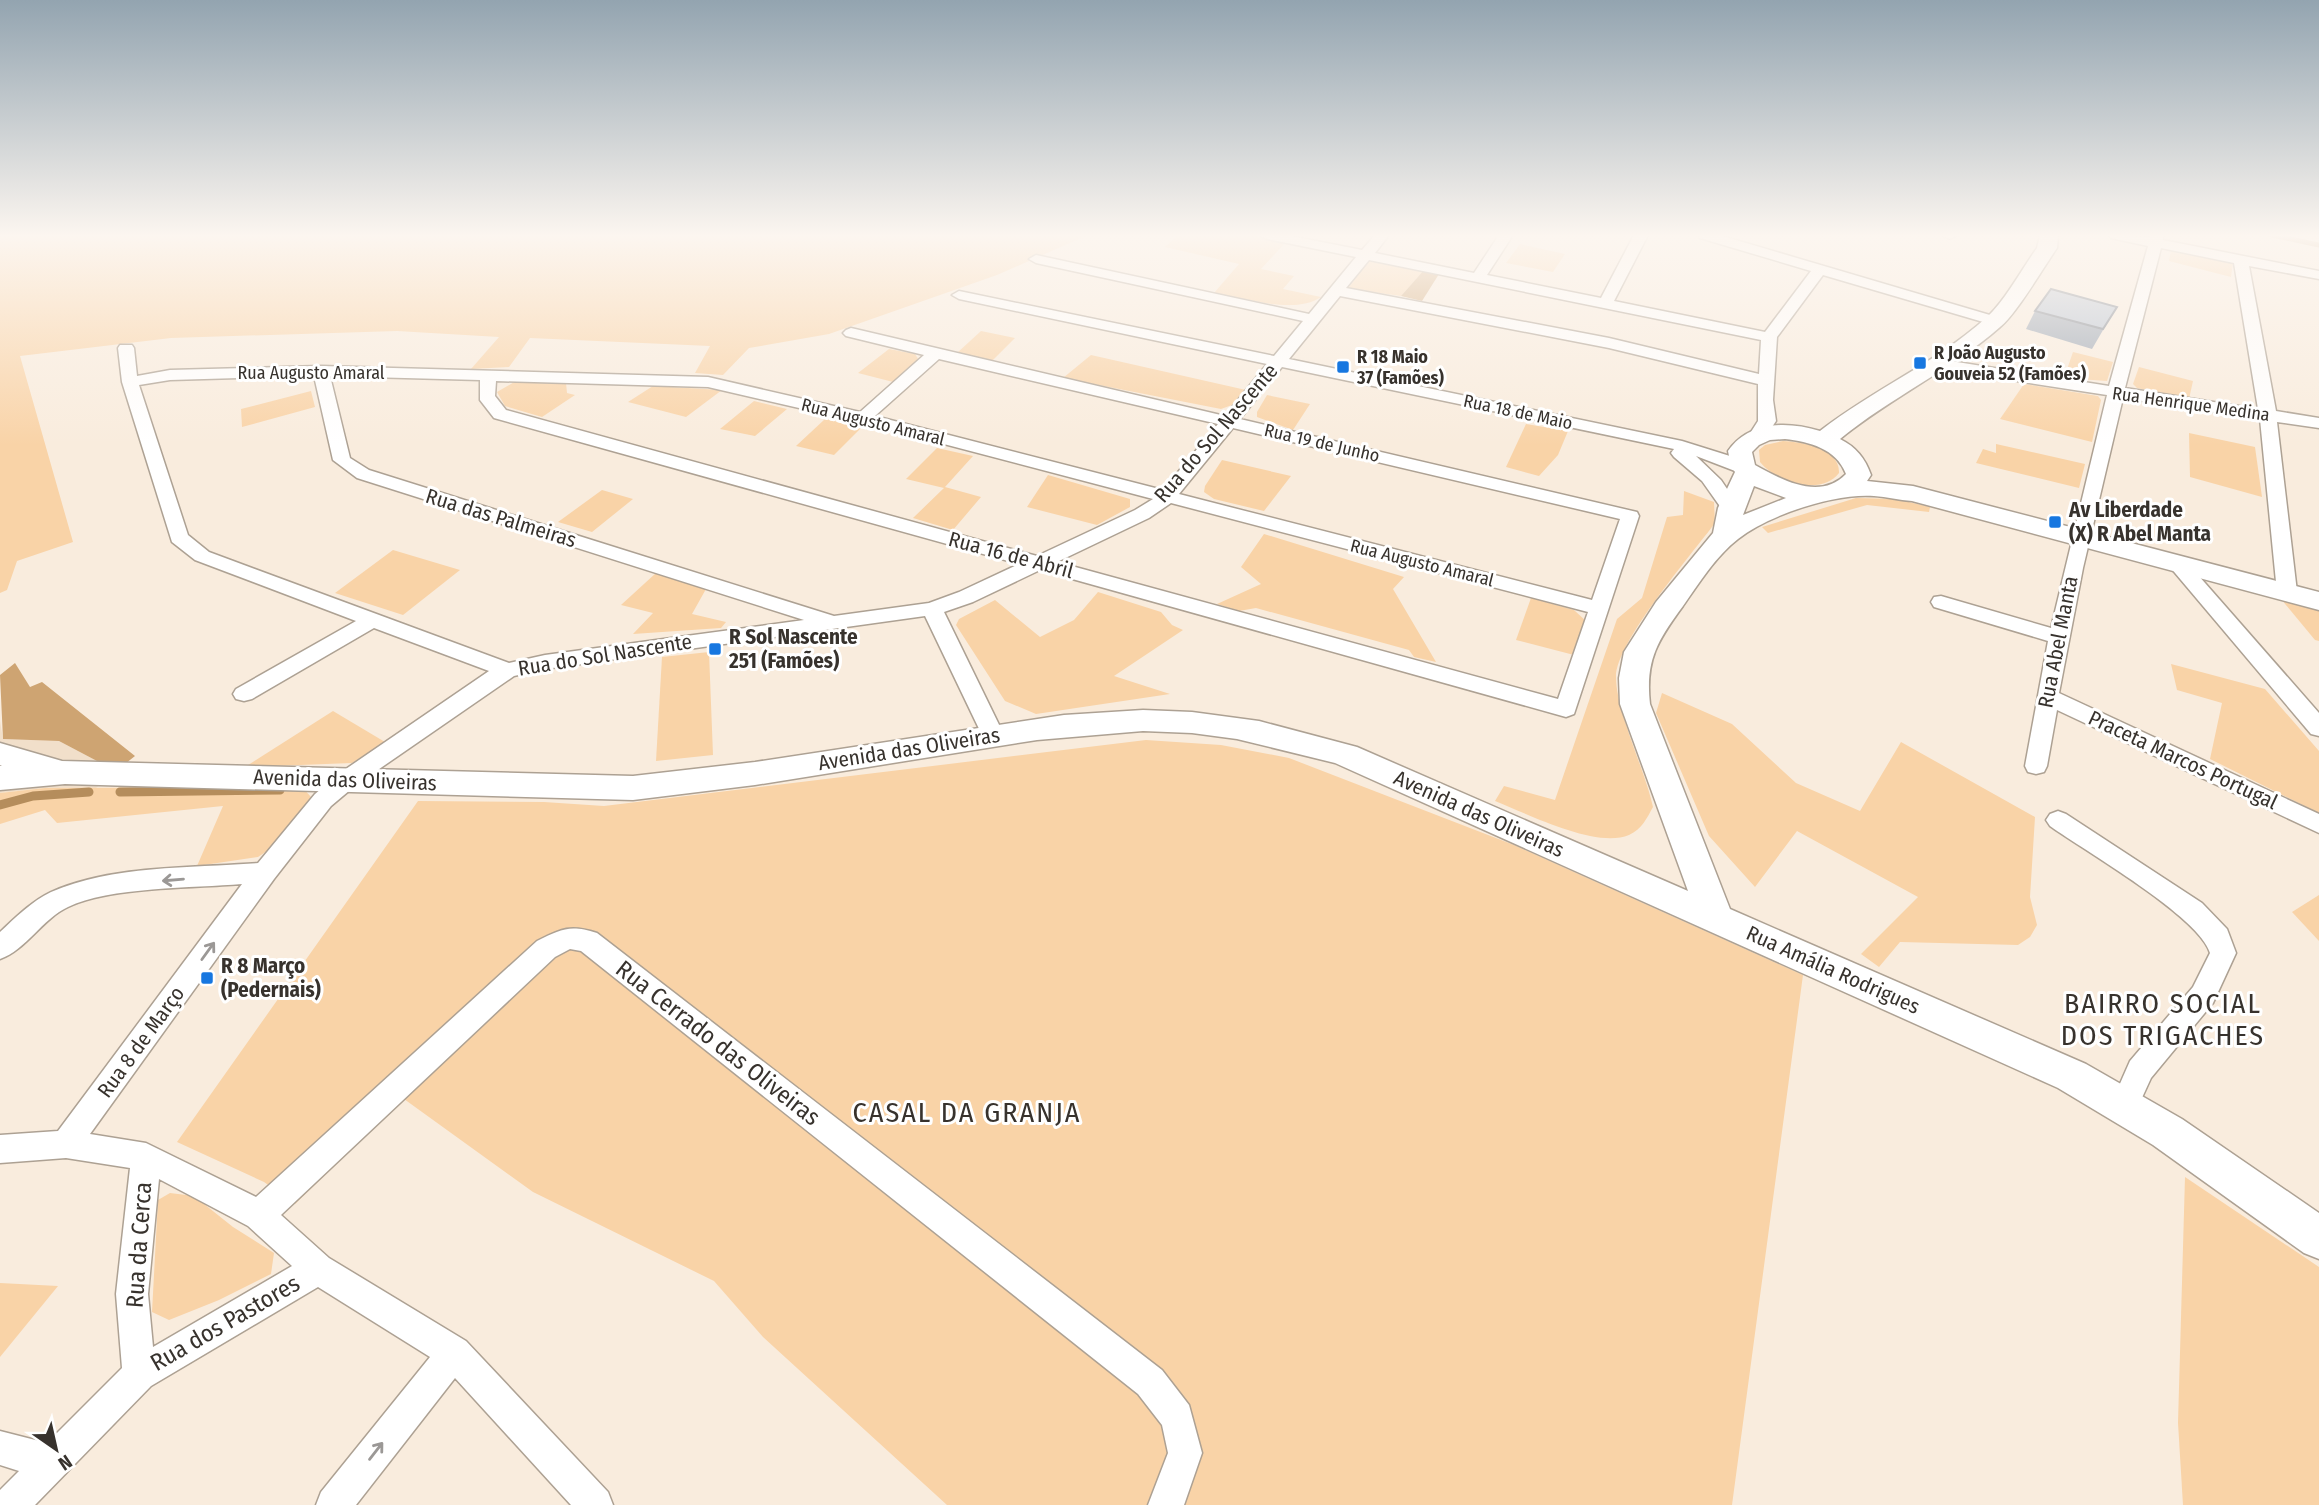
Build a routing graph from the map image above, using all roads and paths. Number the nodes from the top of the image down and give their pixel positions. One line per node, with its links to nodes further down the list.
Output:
1 (1008, 305): 17 (street, Rua 18 de Maio)
2 (1249, 305): 11 (street)
3 (1325, 305): 11 (street, Rua do Sol Nascente)
4 (1411, 305): 21 (street)
5 (1611, 305): 14 (street)
6 (1793, 305): 14 (street)
7 (1942, 305): 12 (street)
8 (2006, 305): 12 (street)
9 (2138, 305): 23 (street, Rua Abel Manta)
10 (2249, 305): 24 (street)
11 (1313, 319): 17 (street, Rua do Sol Nascente)
12 (1995, 321): 18 (street)
13 (851, 332): 16 (street, Rua 19 de Junho)
14 (1769, 337): 21 (street)
15 (126, 348): 22 (street, Rua do Sol Nascente)
16 (935, 354): 25 (street); 26 (street, Rua 19 de Junho)
17 (1278, 362): 26 (street, Rua do Sol Nascente); 30 (street, Rua 18 de Maio)
18 (1938, 363): 23 (street, Rua Henrique Medina); 29 (street)
19 (321, 371): 20 (street, Rua Augusto Amaral); 22 (street, Rua Augusto Amaral); 41 (street, Rua das Palmeiras)
20 (490, 375): 25 (street, Rua Augusto Amaral); 38 (street, Rua 16 de Abril)
21 (1766, 381): 28 (street)
22 (130, 382): 46 (street, Rua do Sol Nascente)
23 (2114, 392): 24 (street, Rua Henrique Medina); 37 (street, Rua Abel Manta)
24 (2268, 415): 27 (street, Rua Henrique Medina); 40 (street)
25 (863, 418): 35 (street, Rua Augusto Amaral)
26 (1229, 422): 35 (street, Rua do Sol Nascente); 44 (street, Rua 19 de Junho)
27 (2319, 423)
28 (1754, 437): 29 (street); 30 (street, Rua 18 de Maio); 32 (street)
29 (1823, 440): 31 (street)
30 (1674, 445): 32 (street, Rua 18 de Maio); 36 (street, Rua 18 de Maio)
31 (1854, 459): 33 (street); 34 (street)
32 (1746, 468): 33 (street); 36 (street)
33 (1829, 492): 34 (street); 36 (street)
34 (1913, 494): 37 (street)
35 (1166, 498): 38 (street, Rua do Sol Nascente); 44 (street, Rua Augusto Amaral)
36 (1728, 521): 63 (street)
37 (2079, 536): 39 (street); 49 (street, Rua Abel Manta)
38 (1040, 563): 44 (street, Rua 16 de Abril); 45 (street, Rua do Sol Nascente)
39 (2177, 563): 40 (street); 53 (street)
40 (2287, 592): 42 (street)
41 (751, 596): 47 (street, Rua das Palmeiras); 48 (street)
42 (2319, 601)
43 (1941, 602): 49 (street)
44 (1599, 608)
45 (932, 609): 47 (street, Rua do Sol Nascente); 54 (street)
46 (374, 619): 50 (street, Rua do Sol Nascente); 51 (street)
47 (835, 623): 48 (street, Rua do Sol Nascente)
48 (737, 635): 50 (street, Rua do Sol Nascente)
49 (2059, 638): 52 (street, Rua Abel Manta)
50 (508, 670): 59 (street, Rua 8 de Março)
51 (244, 694)
52 (2047, 696): 56 (street, Rua Abel Manta); 61 (street, Praceta Marcos Portugal)
53 (2319, 728)
54 (993, 735): 59 (street, Avenida das Oliveiras); 63 (street, Avenida das Oliveiras)
55 (0, 754): 57 (street, Avenida das Oliveiras)
56 (2036, 766)
57 (65, 772): 58 (street, Avenida das Oliveiras); 59 (street, Avenida das Oliveiras)
58 (0, 778)
59 (348, 779): 62 (street, Rua 8 de Março)
60 (2058, 820): 65 (street)
61 (2319, 824)
62 (265, 872): 64 (street, one-way to 64); 66 (street, Rua 8 de Março, one-way to 62)
63 (1716, 919): 65 (street, Rua Amália Rodrigues)
64 (0, 948)
65 (2125, 1104): 70 (street, Rua Amália Rodrigues)
66 (66, 1144): 67 (street, Rua da Cerca); 68 (street, Rua da Cerca)
67 (0, 1149)
68 (146, 1157): 69 (street, Rua da Cerca); 73 (street, Rua da Cerca)
69 (259, 1215): 71 (street, Rua da Cerca); 79 (street, Rua Cerrado das Oliveiras)
70 (2319, 1238)
71 (318, 1269): 72 (street, Rua dos Pastores); 73 (street, Rua dos Pastores)
72 (454, 1353): 77 (street, one-way to 72); 78 (street, Rua dos Pastores)
73 (139, 1374): 75 (street, Rua dos Pastores)
74 (0, 1448): 75 (street)
75 (52, 1462): 76 (street, Rua dos Pastores)
76 (10, 1505)
77 (334, 1505)
78 (595, 1505)
79 (1166, 1505)

